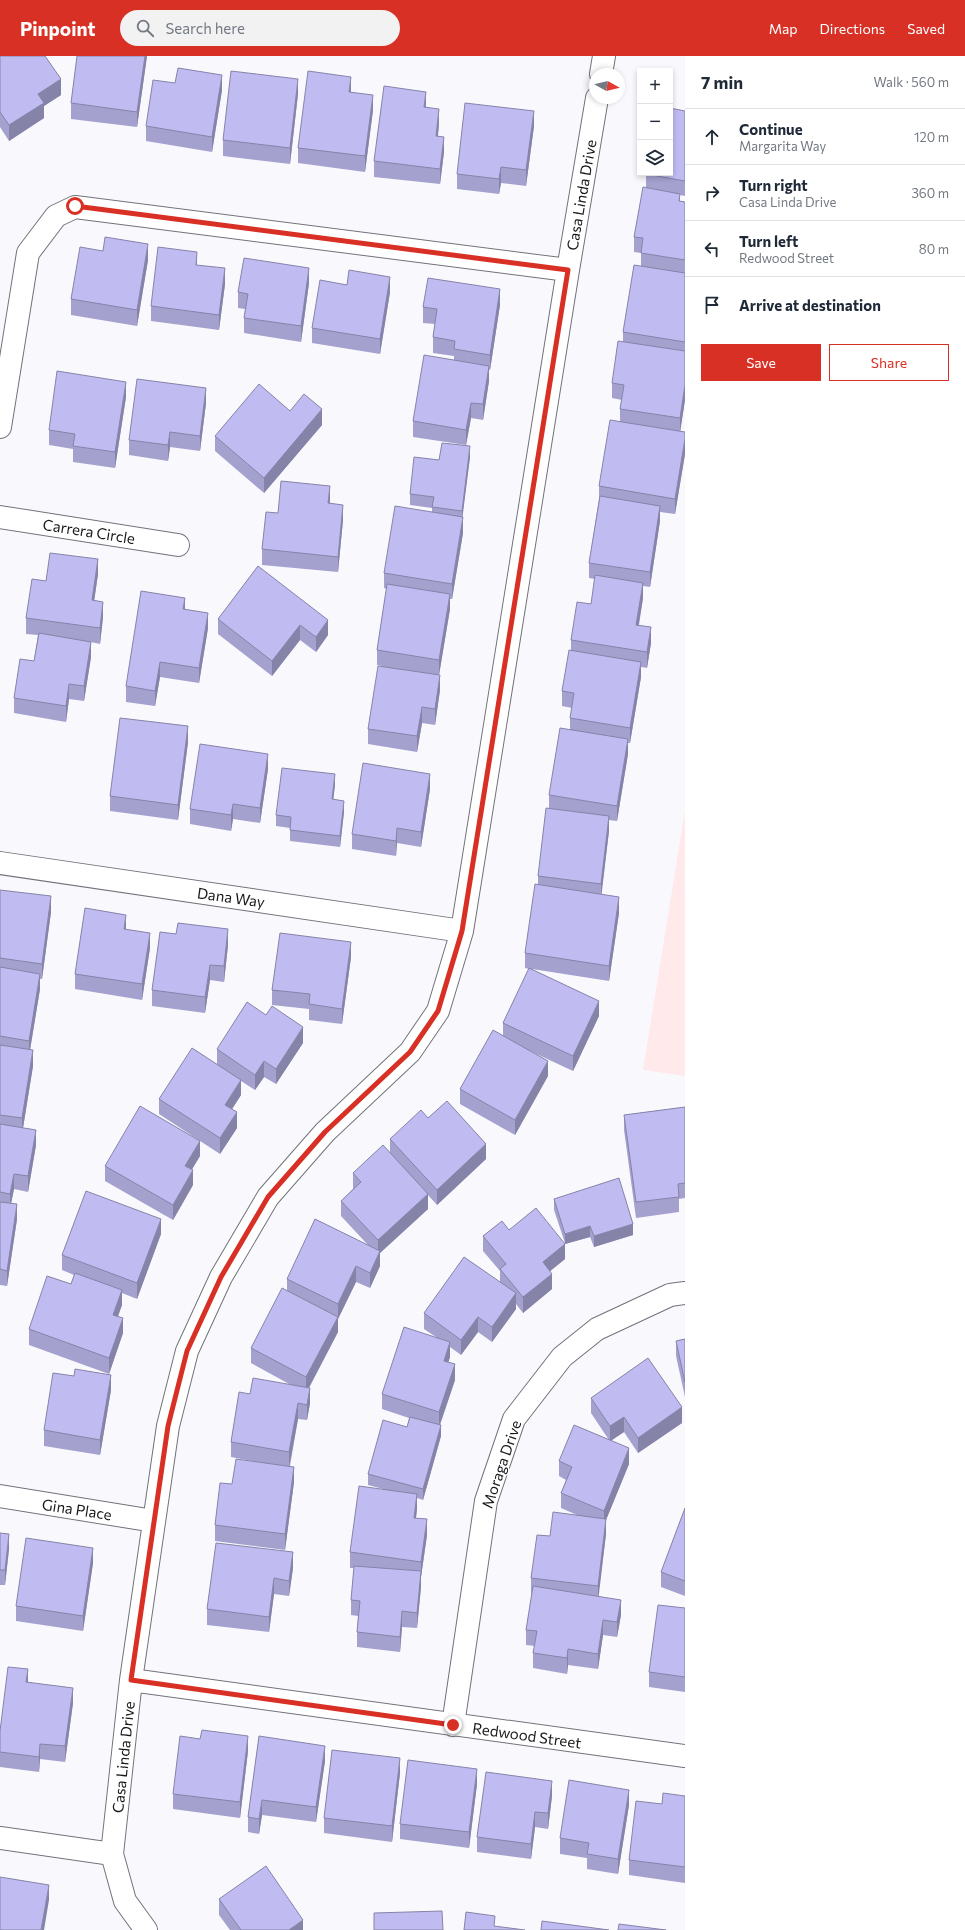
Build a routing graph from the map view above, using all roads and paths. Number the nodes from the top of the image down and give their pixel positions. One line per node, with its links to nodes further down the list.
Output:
1 (604, 56): 2 (street)
2 (602, 68)
3 (596, 104): 4 (street, Casa Linda Drive)
4 (568, 270): 5 (street); 9 (street, Casa Linda Drive)
5 (0, 427)
6 (0, 517): 7 (street, Carrera Circle)
7 (178, 545)
8 (0, 863): 9 (street, Dana Way)
9 (462, 931): 12 (street, Casa Linda Drive)
10 (685, 1293): 14 (street, Moraga Drive)
11 (0, 1496): 12 (street, Gina Place)
12 (154, 1521): 13 (street, Casa Linda Drive)
13 (131, 1680): 14 (street, Redwood Street); 17 (street, Casa Linda Drive)
14 (453, 1725): 15 (street, Redwood Street)
15 (685, 1756)
16 (0, 1838): 17 (street)
17 (112, 1854): 18 (street, Casa Linda Drive)
18 (146, 1930)

